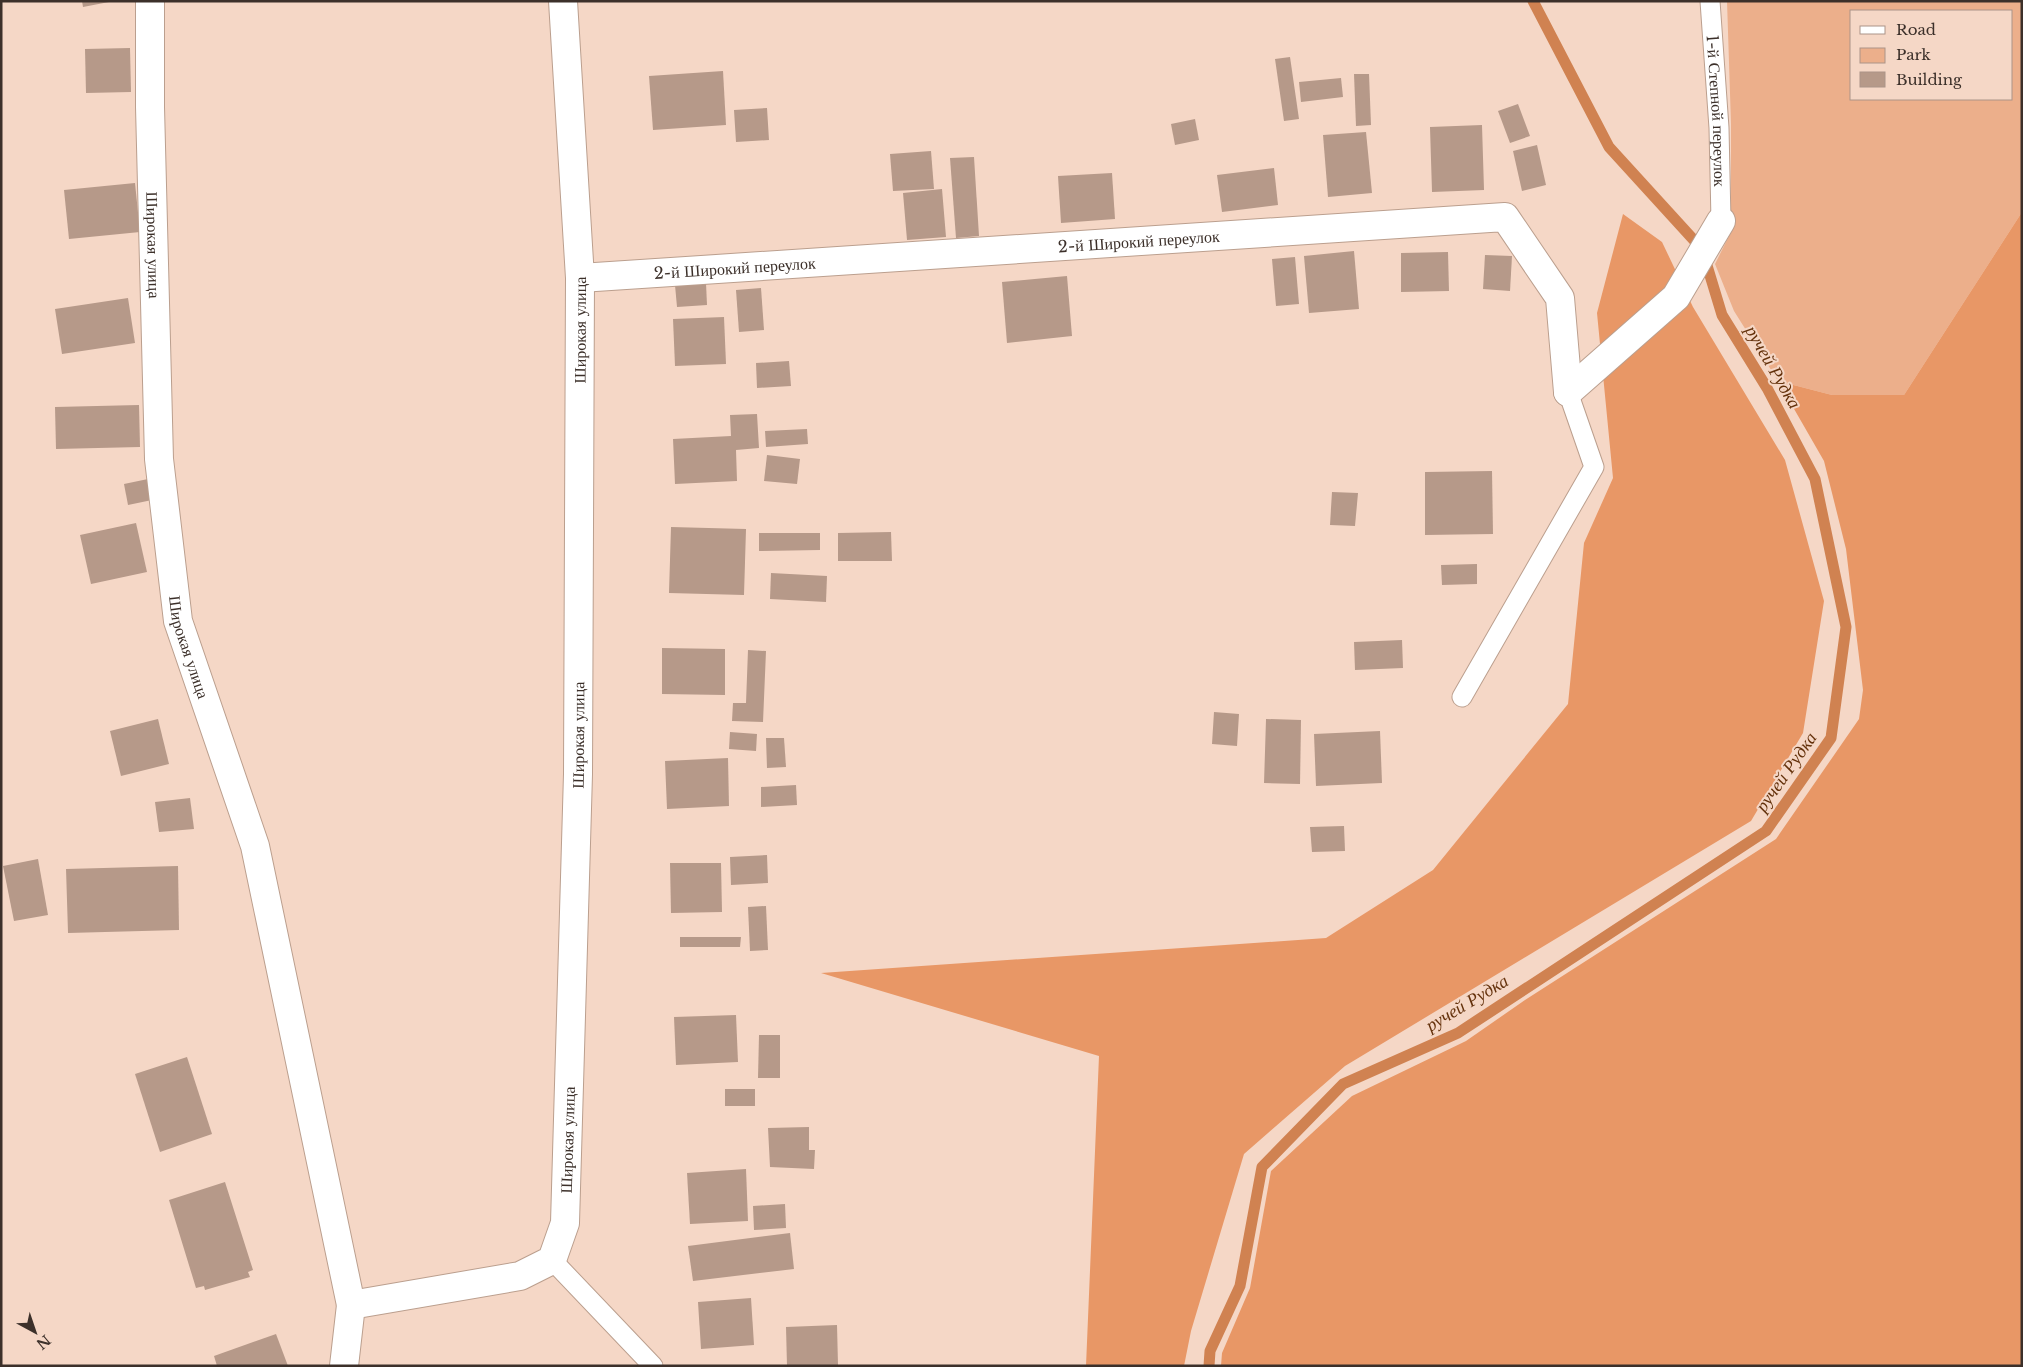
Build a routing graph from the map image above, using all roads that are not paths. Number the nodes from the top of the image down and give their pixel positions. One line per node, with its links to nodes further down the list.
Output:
1 (150, 1): 9 (street, Широкая улица)
2 (563, 1): 5 (street, Широкая улица)
3 (1710, 1): 4 (lane, 1-й Степной переулок)
4 (1721, 221): 6 (street)
5 (580, 278): 6 (street, 2-й Широкий переулок); 8 (street, Широкая улица)
6 (1568, 392): 7 (lane)
7 (1462, 697)
8 (552, 1260): 9 (street); 11 (lane)
9 (351, 1305): 10 (street, Широкая улица)
10 (344, 1366)
11 (653, 1366)

